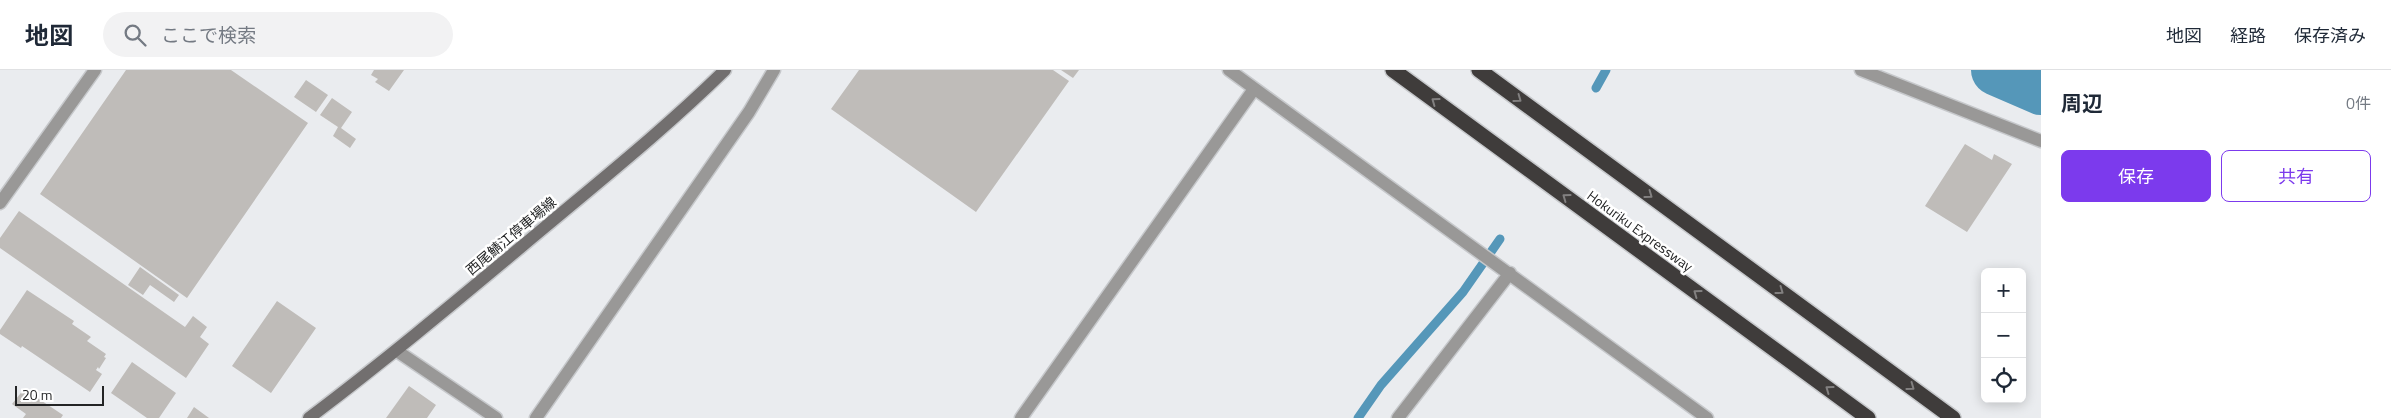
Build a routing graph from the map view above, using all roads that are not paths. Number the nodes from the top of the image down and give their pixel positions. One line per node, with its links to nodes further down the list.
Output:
1 (95, 70): 10 (street)
2 (725, 70): 12 (main road, 西尾鯖江停車場線)
3 (774, 70): 15 (street)
4 (1229, 70): 8 (street)
5 (1393, 70): 19 (highway, Hokuriku Expressway, one-way to 5)
6 (1479, 70): 20 (highway, one-way to 20)
7 (1861, 70): 9 (street)
8 (1254, 89): 11 (street); 16 (street)
9 (2041, 141)
10 (0, 203)
11 (1510, 273): 17 (street); 18 (street)
12 (398, 350): 13 (main road, 西尾鯖江停車場線); 14 (street)
13 (309, 418)
14 (496, 418)
15 (536, 418)
16 (1021, 418)
17 (1398, 418)
18 (1707, 418)
19 (1868, 418)
20 (1952, 418)

